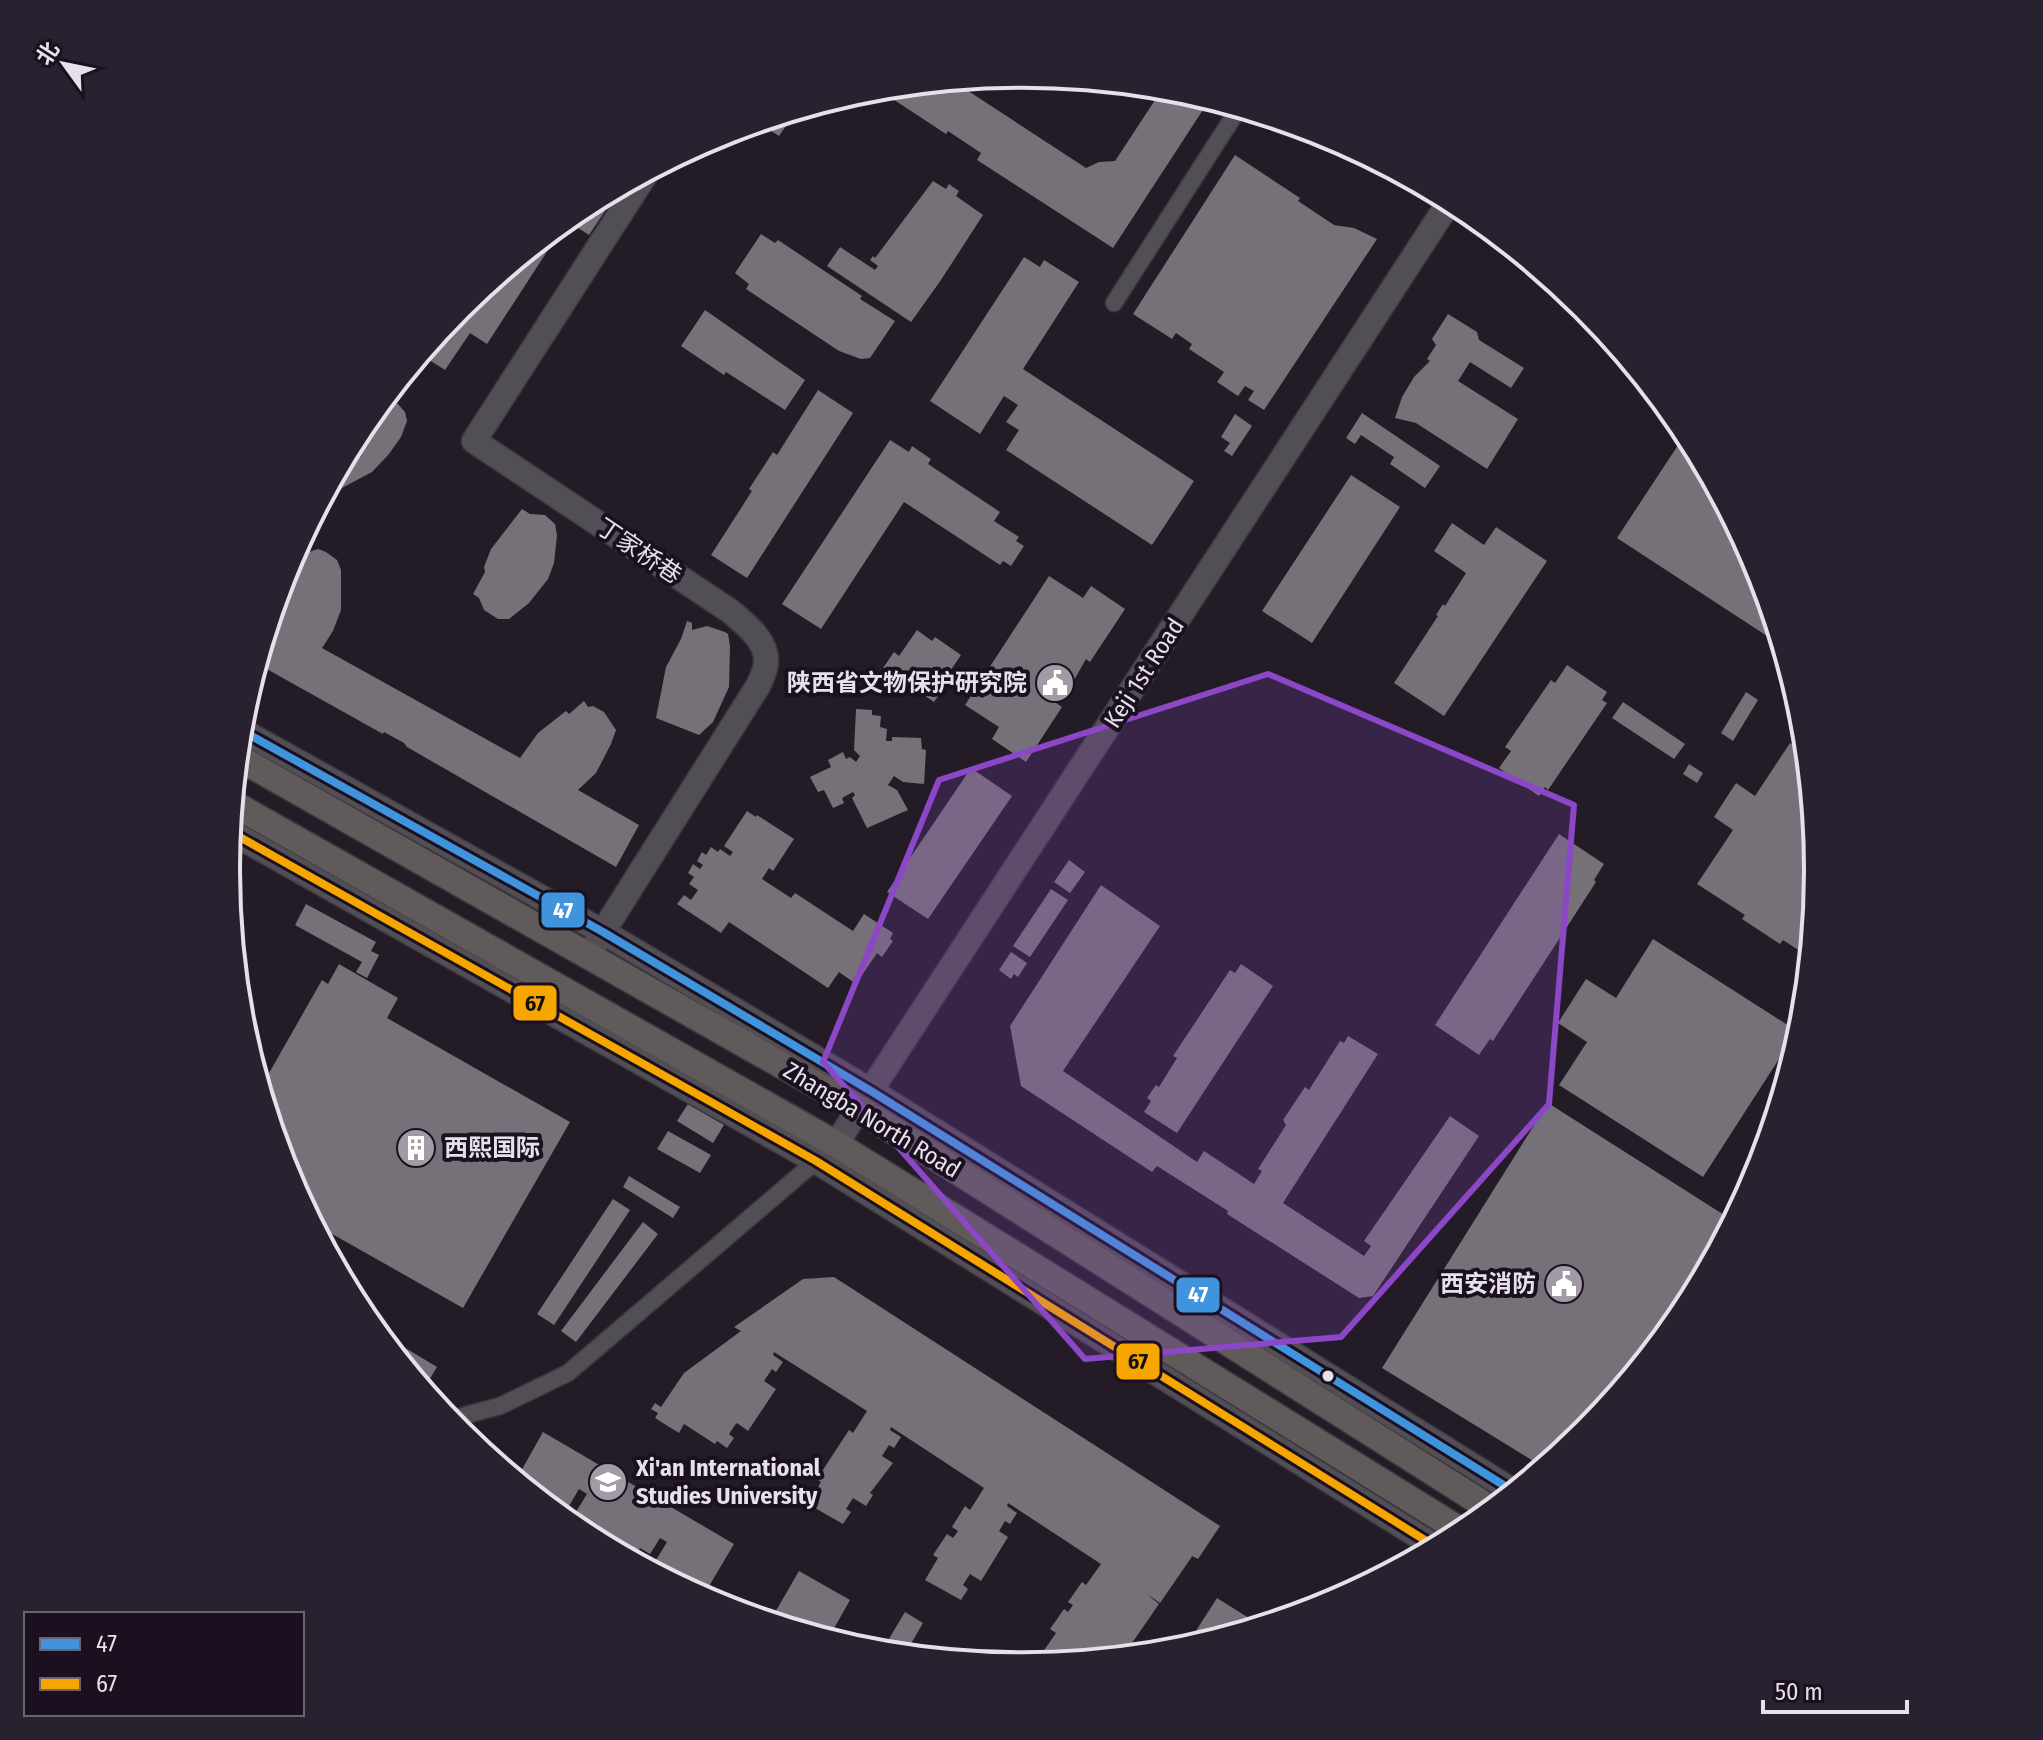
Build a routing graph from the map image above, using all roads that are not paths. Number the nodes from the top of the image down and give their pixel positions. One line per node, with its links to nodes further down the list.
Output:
1 (1233, 118): 4 (street)
2 (635, 191): 9 (main road, 丁家桥巷)
3 (1443, 212): 11 (main road, Keji 1st Road)
4 (1114, 303)
5 (252, 736): 9 (main road)
6 (247, 763): 10 (main road, Zhangba North Road)
7 (242, 809): 12 (main road, Zhangba North Road)
8 (241, 837): 12 (main road)
9 (603, 932): 10 (main road, 丁家桥巷); 11 (main road)
10 (588, 956): 11 (main road, Zhangba North Road)
11 (865, 1100): 12 (main road, Keji 1st Road); 14 (main road); 15 (main road, Zhangba North Road)
12 (826, 1153): 13 (street); 16 (main road, Zhangba North Road); 17 (main road)
13 (462, 1416)
14 (1504, 1485)
15 (1481, 1502)
16 (1450, 1524)
17 (1424, 1539)

